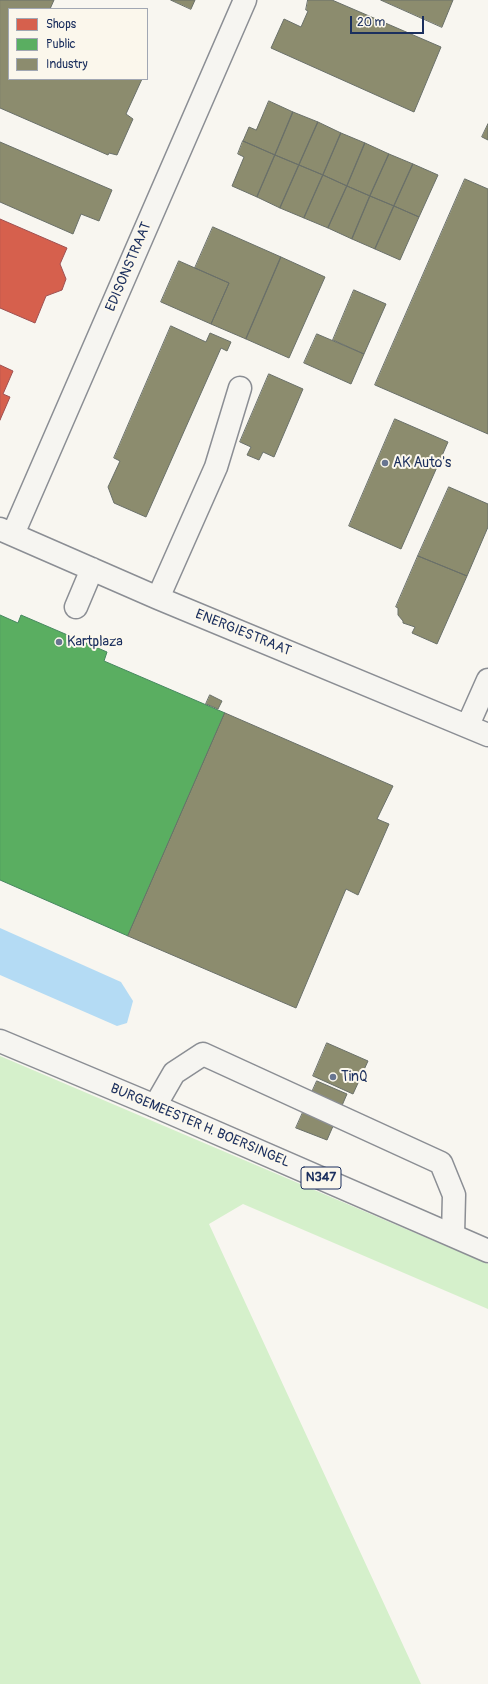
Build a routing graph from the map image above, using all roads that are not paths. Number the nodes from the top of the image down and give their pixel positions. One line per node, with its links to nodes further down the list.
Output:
1 (245, 0): 3 (street, EDISONSTRAAT)
2 (240, 388): 5 (street)
3 (6, 531): 4 (street, ENERGIESTRAAT)
4 (92, 569): 5 (street, ENERGIESTRAAT); 6 (street)
5 (158, 598): 8 (street, ENERGIESTRAAT)
6 (76, 607)
7 (488, 680): 8 (street)
8 (468, 725): 9 (street, ENERGIESTRAAT)
9 (488, 735)
10 (0, 1041): 11 (street, BURGEMEESTER H. BOERSINGEL / N347)
11 (155, 1106): 12 (street, BURGEMEESTER H. BOERSINGEL / N347); 12 (street)
12 (453, 1235): 13 (street, BURGEMEESTER H. BOERSINGEL / N347)
13 (488, 1251)

